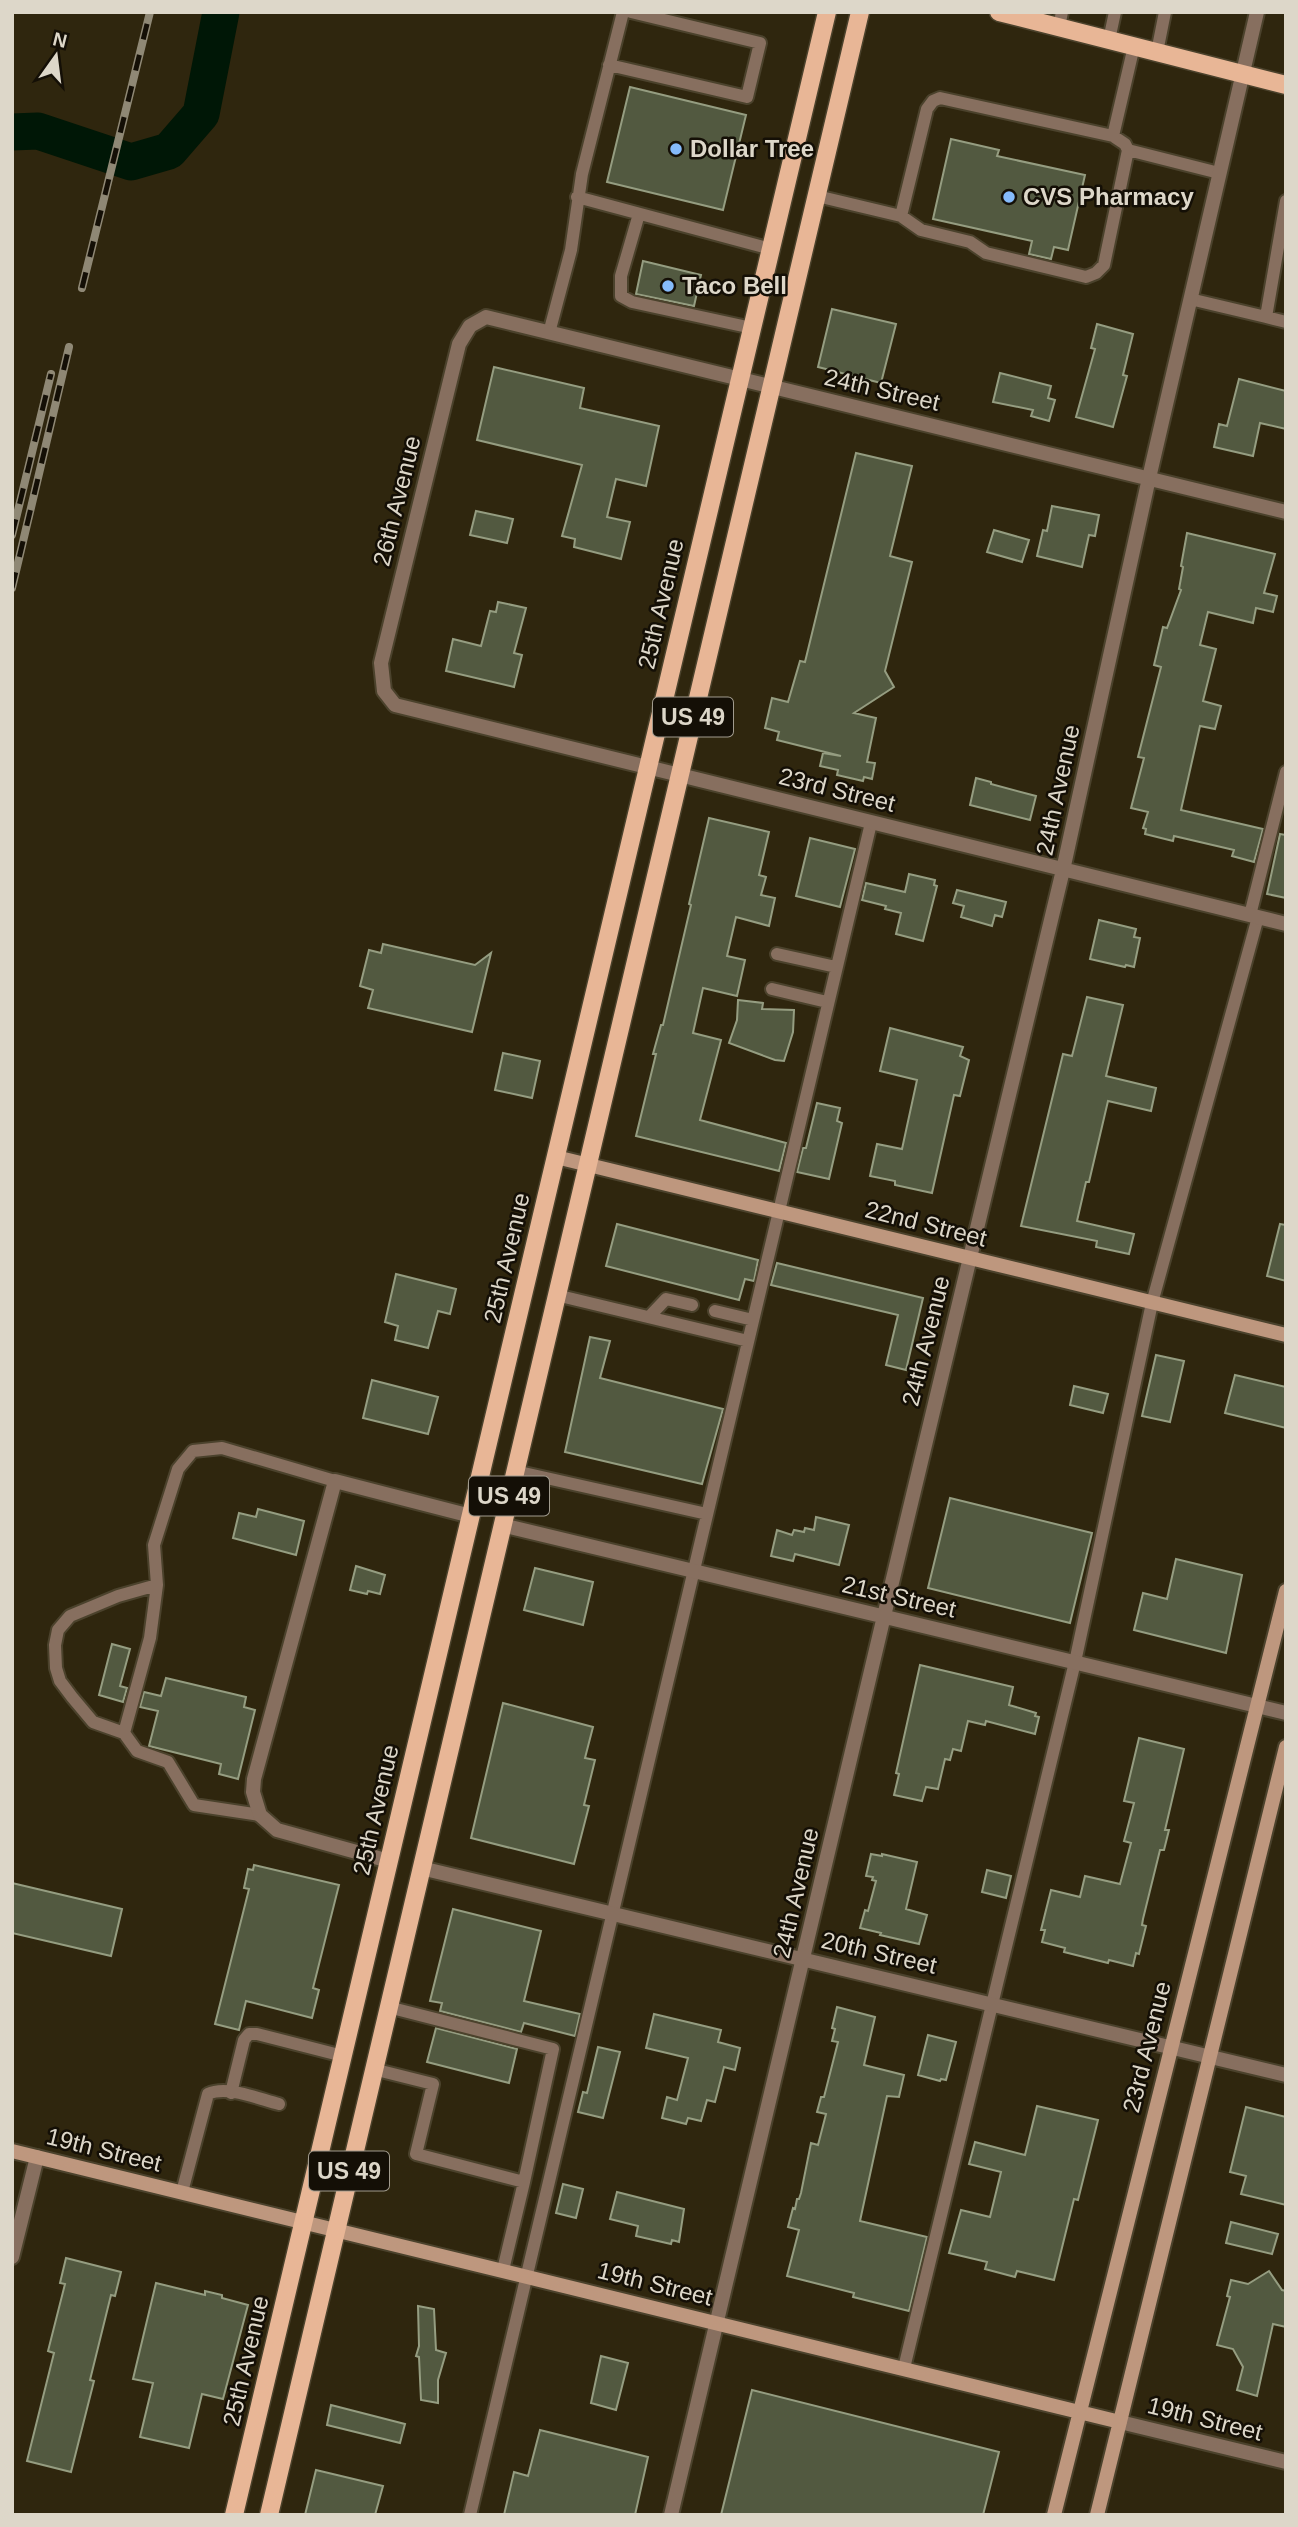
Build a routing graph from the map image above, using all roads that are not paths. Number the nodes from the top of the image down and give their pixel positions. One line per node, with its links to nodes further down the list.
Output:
1 (623, 12): 13 (lane)
2 (631, 12): 13 (lane)
3 (827, 12): 24 (main road, 25th Avenue / US 49)
4 (860, 12): 19 (main road, US 49)
5 (999, 12): 9 (main road)
6 (1115, 12): 10 (lane)
7 (1165, 12): 12 (lane)
8 (1257, 12): 14 (street, 24th Avenue)
9 (1060, 20): 10 (main road)
10 (1109, 40): 11 (main road)
11 (1134, 46): 12 (main road); 16 (lane)
12 (1157, 52): 14 (main road)
13 (609, 65): 20 (lane)
14 (1242, 74): 15 (main road); 18 (street, 24th Avenue)
15 (1286, 85)
16 (1113, 136): 17 (lane); 23 (lane)
17 (1128, 150): 18 (lane); 23 (lane)
18 (1219, 173): 25 (street, 24th Avenue)
19 (817, 196): 23 (lane); 32 (main road, US 49)
20 (577, 197): 22 (lane); 30 (lane)
21 (1286, 201): 26 (lane)
22 (639, 214): 24 (lane); 29 (lane)
23 (901, 216)
24 (771, 249): 29 (main road, 25th Avenue / US 49)
25 (1190, 299): 26 (lane); 33 (street, 24th Avenue)
26 (1266, 317): 27 (lane)
27 (1286, 322)
28 (470, 326): 30 (street, 24th Street); 35 (street, 26th Avenue)
29 (752, 328): 31 (main road, 25th Avenue / US 49)
30 (549, 332): 31 (street, 24th Street)
31 (740, 380): 32 (street, 24th Street); 36 (main road, 25th Avenue / US 49)
32 (771, 388): 33 (street, 24th Street); 38 (main road, US 49)
33 (1149, 478): 34 (street, 24th Street); 40 (street, 24th Avenue)
34 (1286, 512)
35 (384, 691): 36 (street, 23rd Street)
36 (648, 766): 38 (street, 23rd Street); 47 (main road, 25th Avenue / US 49)
37 (1286, 772): 41 (lane)
38 (680, 774): 39 (street, 23rd Street); 48 (main road, US 49)
39 (871, 822): 40 (street, 23rd Street); 44 (lane)
40 (1063, 870): 41 (street, 23rd Street); 50 (street, 24th Avenue)
41 (1254, 916): 42 (street, 23rd Street); 52 (lane)
42 (1286, 924)
43 (777, 954): 44 (lane)
44 (836, 967): 46 (lane)
45 (772, 989): 46 (lane)
46 (827, 1002): 49 (lane)
47 (556, 1157): 48 (street, 22nd Street); 62 (main road, 25th Avenue / US 49)
48 (587, 1164): 49 (street, 22nd Street); 51 (main road, US 49)
49 (779, 1211): 50 (street, 22nd Street); 56 (lane)
50 (970, 1258): 52 (street, 22nd Street); 67 (street, 24th Avenue)
51 (556, 1295): 55 (lane); 59 (main road, US 49)
52 (1152, 1303): 57 (street, 22nd Street); 68 (lane)
53 (692, 1305): 55 (lane)
54 (715, 1311): 56 (lane)
55 (649, 1317): 58 (lane)
56 (753, 1320): 58 (lane)
57 (1286, 1335)
58 (748, 1341): 61 (lane)
59 (515, 1471): 61 (lane); 63 (main road, US 49)
60 (335, 1481): 62 (street); 65 (lane); 73 (street)
61 (707, 1514): 64 (lane)
62 (471, 1516): 74 (main road, 25th Avenue / US 49)
63 (502, 1525): 64 (street, 21st Street); 75 (main road, US 49)
64 (694, 1571): 67 (street, 21st Street); 76 (lane)
65 (158, 1585): 71 (lane); 71 (lane)
66 (1286, 1591): 69 (street, 23rd Avenue)
67 (884, 1616): 68 (street, 21st Street); 77 (street, 24th Avenue)
68 (1075, 1662): 69 (street, 21st Street); 78 (lane)
69 (1257, 1706): 70 (street, 21st Street); 80 (street, 23rd Avenue)
70 (1286, 1713)
71 (124, 1733): 73 (lane)
72 (1286, 1747): 82 (street)
73 (260, 1815): 74 (street)
74 (389, 1861): 81 (main road, 25th Avenue / US 49)
75 (421, 1868): 76 (street, 20th Street); 79 (main road, US 49)
76 (612, 1913): 77 (street, 20th Street); 95 (lane)
77 (804, 1959): 78 (street, 20th Street); 96 (street, 24th Avenue)
78 (993, 2004): 80 (street, 20th Street); 97 (lane)
79 (388, 2007): 83 (main road, US 49); 89 (lane)
80 (1170, 2047): 82 (street, 20th Street); 98 (street, 23rd Avenue)
81 (343, 2056): 85 (lane); 91 (main road, 25th Avenue / US 49)
82 (1209, 2056): 84 (street, 20th Street); 99 (street)
83 (373, 2069): 89 (lane); 92 (main road, US 49)
84 (1286, 2075)
85 (231, 2093): 86 (lane); 90 (lane)
86 (279, 2104)
87 (12, 2151): 88 (street, 19th Street)
88 (37, 2157): 90 (street, 19th Street); 93 (street)
89 (524, 2182): 94 (lane)
90 (183, 2192): 91 (street, 19th Street)
91 (304, 2222): 92 (street, 19th Street); 101 (main road, 25th Avenue / US 49)
92 (335, 2229): 94 (street, 19th Street); 102 (main road, US 49)
93 (12, 2257)
94 (503, 2270): 95 (street, 19th Street)
95 (527, 2276): 96 (street, 19th Street); 103 (lane)
96 (718, 2323): 97 (street, 19th Street); 104 (street, 24th Avenue)
97 (904, 2368): 98 (street, 19th Street)
98 (1078, 2412): 99 (street, 19th Street); 105 (street, 23rd Avenue)
99 (1120, 2422): 100 (street, 19th Street); 106 (street)
100 (1286, 2462)
101 (234, 2515)
102 (269, 2515)
103 (470, 2515)
104 (671, 2515)
105 (1054, 2515)
106 (1097, 2515)

